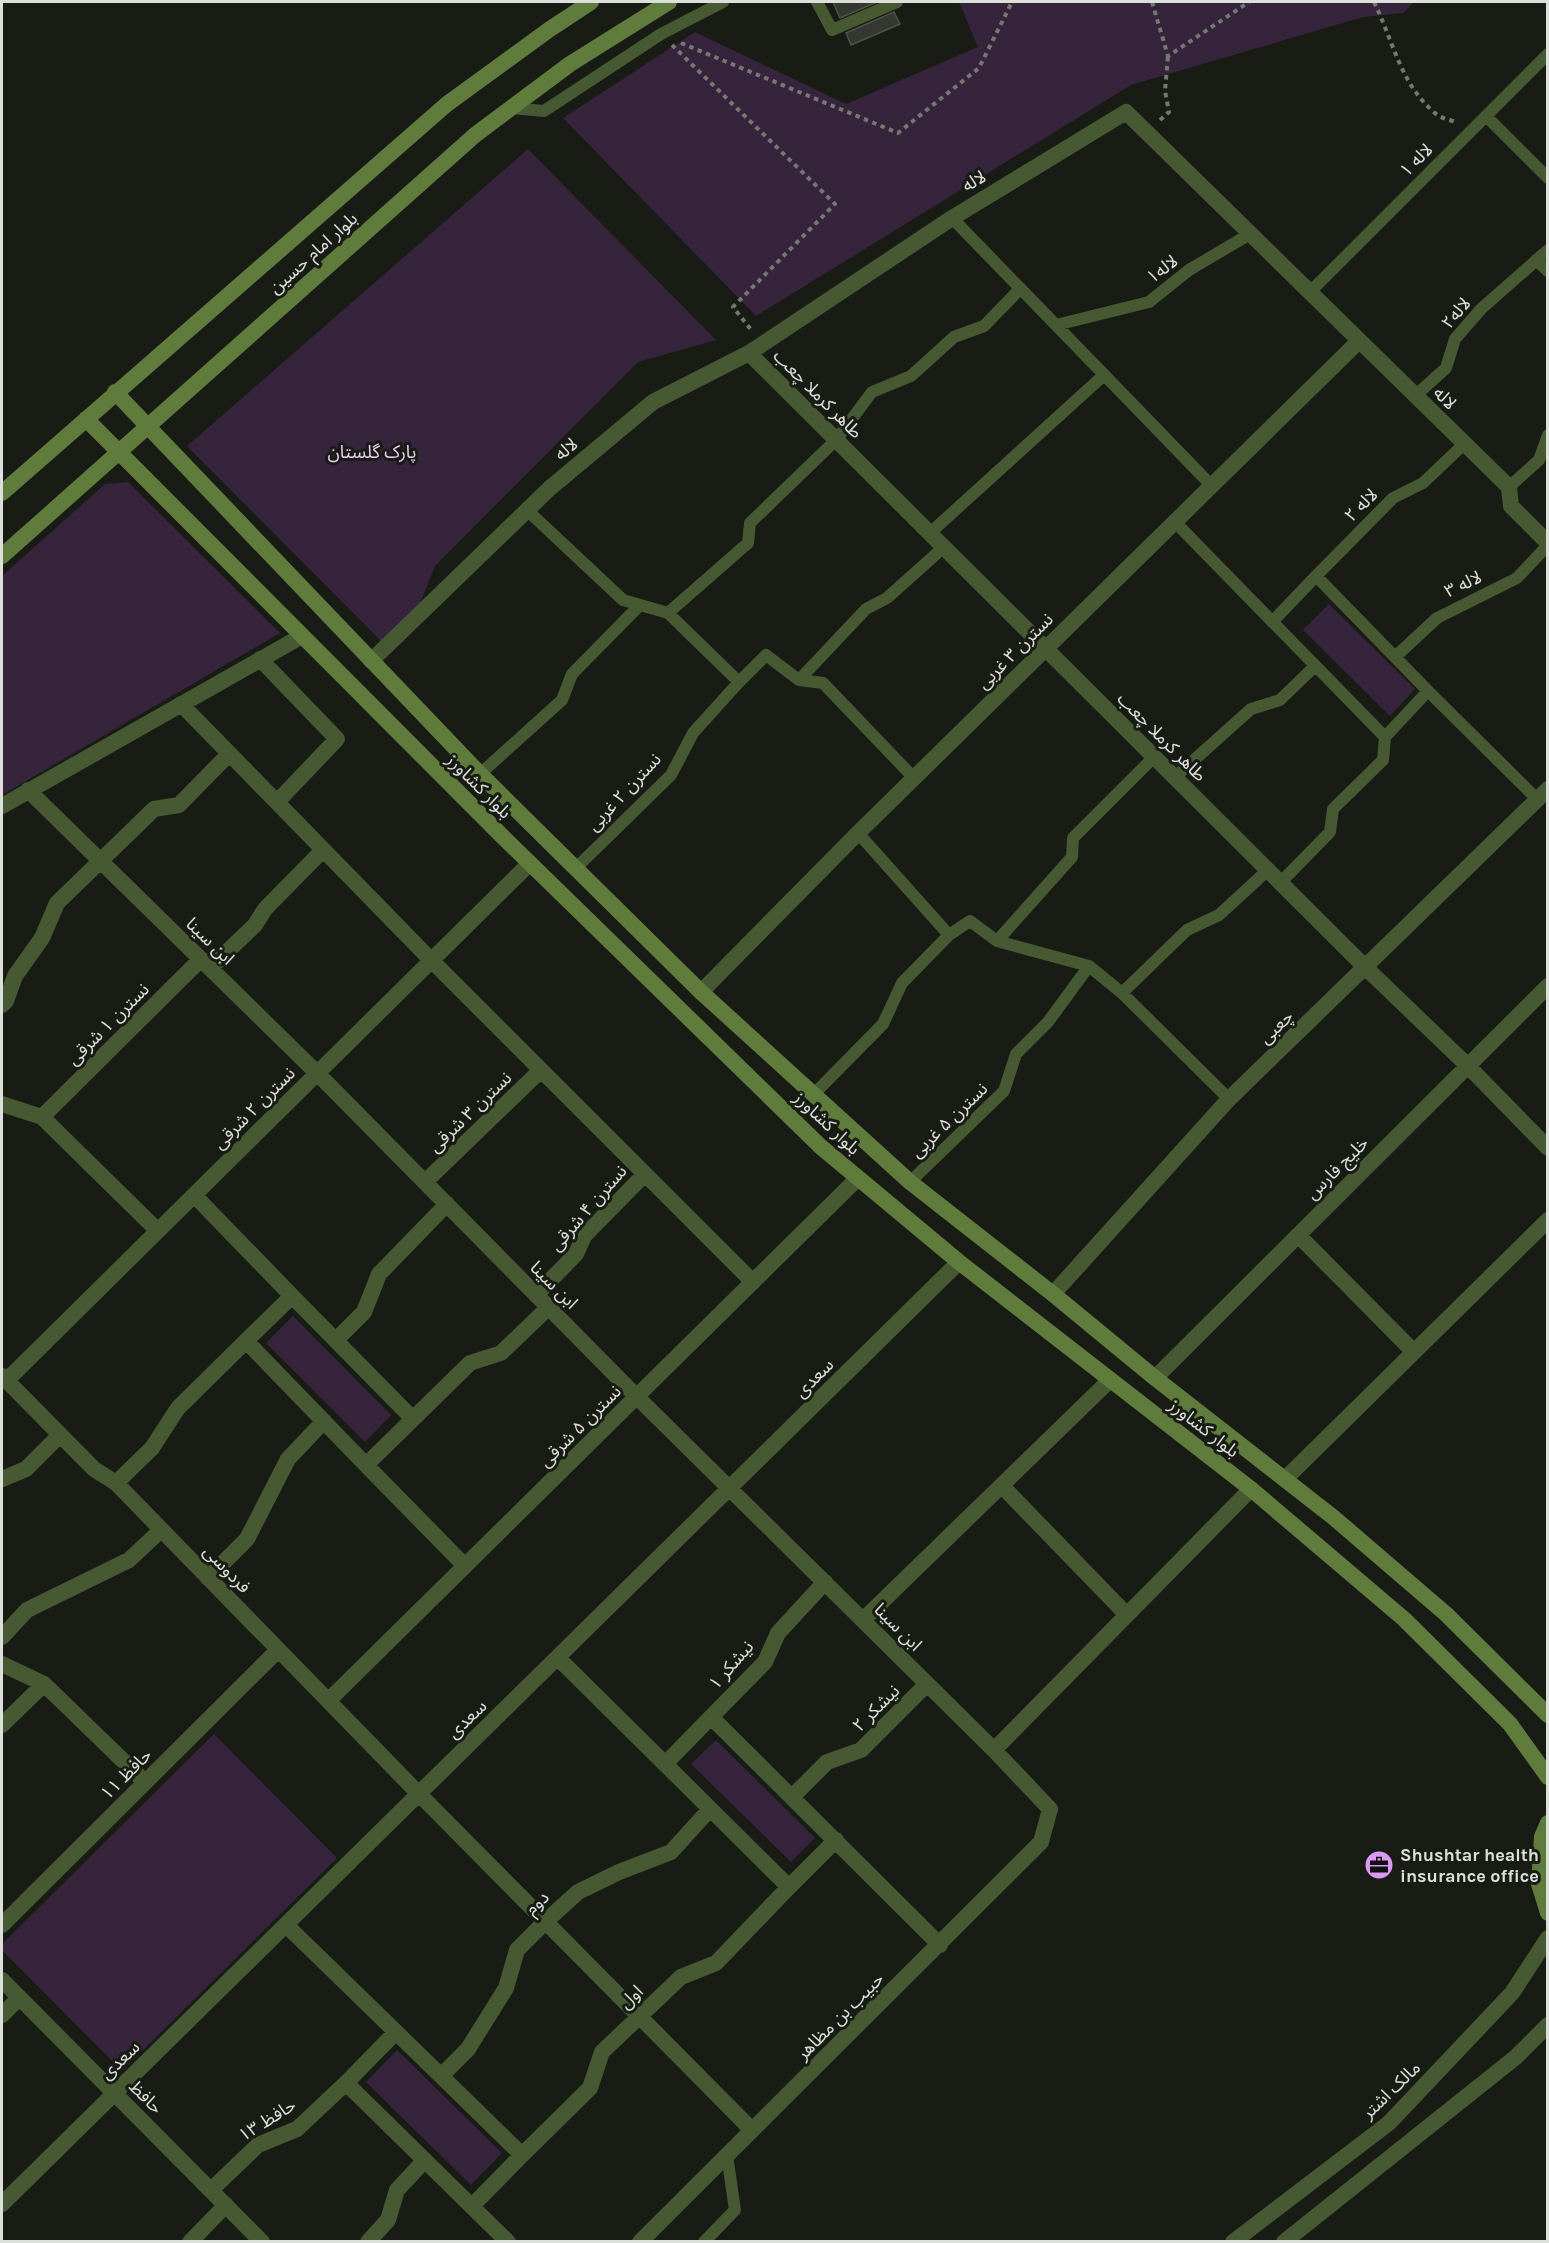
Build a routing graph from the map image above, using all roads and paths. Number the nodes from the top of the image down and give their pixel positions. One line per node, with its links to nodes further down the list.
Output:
1 (591, 2): 29 (main road, بلوار امام حسین)
2 (669, 2): 13 (main road, بلوار امام حسین)
3 (723, 2): 10 (lane)
4 (817, 2): 5 (lane)
5 (897, 2)
6 (1012, 2): 10 (path)
7 (1152, 2): 12 (path)
8 (1249, 2): 12 (path)
9 (1374, 2): 15 (path)
10 (661, 34): 13 (lane); 27 (path)
11 (1548, 54): 14 (lane, لاله ۱)
12 (1168, 56): 16 (path)
13 (511, 108): 32 (main road, بلوار امام حسین)
14 (1486, 116): 15 (lane, لاله ۱); 17 (lane)
15 (1473, 129): 24 (lane, لاله ۱)
16 (1146, 132): 18 (street, لاله); 19 (street, لاله)
17 (1548, 178)
18 (952, 218): 23 (lane); 27 (street, لاله)
19 (1250, 234): 24 (street, لاله); 25 (lane, لاله۱)
20 (1548, 250): 21 (lane, لاله۲)
21 (1536, 260): 22 (lane); 30 (lane, لاله۲)
22 (1548, 271)
23 (1020, 289): 25 (lane); 34 (lane)
24 (1310, 292): 26 (street, لاله)
25 (1056, 326): 28 (lane)
26 (1359, 340): 30 (street, لاله); 37 (street, نسترن ۳ غربی)
27 (756, 349): 34 (street, طاهر کرملا چعب); 40 (street, لاله)
28 (1104, 375): 37 (lane); 42 (lane)
29 (116, 392): 31 (main road, بلوار امام حسین); 32 (main road, بلوار کشاورز)
30 (1415, 396): 35 (street, لاله)
31 (86, 419): 36 (main road, بلوار کشاورز); 39 (main road, بلوار امام حسین)
32 (146, 426): 36 (main road, بلوار امام حسین); 54 (main road, بلوار کشاورز)
33 (1548, 435): 38 (lane)
34 (836, 440): 42 (street, طاهر کرملا چعب); 48 (lane)
35 (1464, 444): 38 (street, لاله); 46 (lane, لاله ۲)
36 (118, 454): 45 (main road, بلوار امام حسین); 50 (main road, بلوار کشاورز)
37 (1211, 485): 41 (street, نسترن ۳ غربی)
38 (1509, 488): 43 (street, لاله)
39 (2, 493)
40 (527, 510): 47 (lane); 54 (street, لاله)
41 (1175, 522): 49 (lane); 51 (street, نسترن ۳ غربی)
42 (930, 533): 44 (street, طاهر کرملا چعب)
43 (1548, 544): 52 (lane, لاله ۳)
44 (944, 547): 51 (street, طاهر کرملا چعب); 56 (lane)
45 (2, 556)
46 (1316, 576): 49 (lane, لاله ۲); 52 (lane)
47 (640, 604): 48 (lane); 63 (lane)
48 (669, 613): 57 (lane)
49 (1272, 622): 55 (lane)
50 (302, 636): 53 (street); 73 (main road, بلوار کشاورز)
51 (1046, 648): 62 (street, طاهر کرملا چعب); 65 (street, نسترن ۳ غربی)
52 (1395, 657): 58 (lane)
53 (260, 659): 59 (street); 68 (street)
54 (371, 661): 63 (main road, بلوار کشاورز)
55 (1315, 666): 60 (lane); 64 (lane)
56 (799, 680): 57 (lane, نسترن ۲ غربی); 65 (lane)
57 (739, 682): 74 (lane, نسترن ۲ غربی)
58 (1428, 691): 60 (lane); 67 (lane)
59 (181, 704): 61 (street); 66 (street)
60 (1385, 737): 76 (lane)
61 (230, 754): 68 (street); 72 (street)
62 (1154, 757): 64 (street, طاهر کرملا چعب); 78 (lane)
63 (480, 774): 74 (main road, بلوار کشاورز)
64 (1175, 777): 75 (street, طاهر کرملا چعب)
65 (914, 778): 70 (street, نسترن ۳ غربی)
66 (28, 790): 69 (street); 72 (street, ابن سینا)
67 (1543, 794): 82 (street, چعبی)
68 (276, 802): 71 (street)
69 (2, 806)
70 (858, 833): 77 (lane); 84 (street, نسترن ۳ غربی)
71 (323, 850): 79 (street); 80 (street, نسترن ۱ شرقی)
72 (100, 860): 80 (street, ابن سینا); 86 (street)
73 (530, 863): 79 (street, نسترن ۲ شرقی); 96 (main road, بلوار کشاورز)
74 (576, 868): 84 (main road, بلوار کشاورز)
75 (1268, 870): 76 (street, طاهر کرملا چعب); 85 (lane)
76 (1280, 882): 82 (street, طاهر کرملا چعب)
77 (949, 935): 78 (lane); 90 (lane)
78 (997, 941): 81 (lane)
79 (431, 960): 88 (street); 89 (street, نسترن ۲ شرقی)
80 (205, 963): 89 (street, ابن سینا); 93 (street, نسترن ۱ شرقی)
81 (1089, 966): 85 (lane); 98 (lane, نسترن ۵ غربی)
82 (1365, 967): 87 (street, طاهر کرملا چعب); 91 (street, چعبی)
83 (1548, 986): 87 (street, خلیج فارس)
84 (701, 992): 90 (main road, بلوار کشاورز)
85 (1122, 993): 91 (lane)
86 (2, 1005)
87 (1468, 1066): 94 (street, طاهر کرملا چعب); 103 (street, خلیج فارس)
88 (541, 1070): 95 (street); 97 (street, نسترن ۳ شرقی)
89 (317, 1073): 97 (street, ابن سینا); 99 (street, نسترن ۲ شرقی)
90 (813, 1095): 98 (main road, بلوار کشاورز)
91 (1229, 1100): 106 (street, چعبی)
92 (2, 1106): 93 (street)
93 (42, 1117): 102 (street)
94 (1548, 1148)
95 (645, 1174): 105 (street); 107 (street, نسترن ۴ شرقی)
96 (858, 1178): 104 (main road, بلوار کشاورز); 105 (street, نسترن ۵ شرقی)
97 (425, 1182): 100 (street, ابن سینا)
98 (910, 1182): 106 (main road, بلوار کشاورز)
99 (194, 1195): 102 (street, نسترن ۲ شرقی); 108 (street)
100 (447, 1204): 107 (street, ابن سینا); 110 (street)
101 (1548, 1220): 112 (street)
102 (158, 1231): 113 (street, نسترن ۲ شرقی)
103 (1298, 1235): 112 (street); 114 (street, خلیج فارس)
104 (960, 1262): 115 (main road, بلوار کشاورز); 125 (street, سعدی)
105 (753, 1282): 116 (street, نسترن ۵ شرقی)
106 (1053, 1294): 114 (main road, بلوار کشاورز)
107 (536, 1295): 109 (street, ابن سینا)
108 (292, 1296): 110 (street); 111 (street)
109 (549, 1307): 116 (street, ابن سینا); 117 (street)
110 (336, 1340): 117 (street)
111 (246, 1341): 118 (street); 123 (street)
112 (1414, 1352): 122 (street)
113 (4, 1378): 119 (street, فردوسی)
114 (1155, 1378): 122 (main road, بلوار کشاورز)
115 (1110, 1380): 124 (street); 126 (main road, بلوار کشاورز)
116 (637, 1396): 125 (street, ابن سینا); 128 (street, نسترن ۵ شرقی)
117 (413, 1419): 120 (street)
118 (324, 1421): 120 (street); 129 (street)
119 (60, 1435): 121 (street); 123 (street, فردوسی)
120 (366, 1465): 128 (street)
121 (2, 1479)
122 (1285, 1479): 140 (main road, بلوار کشاورز)
123 (116, 1483): 127 (street, فردوسی)
124 (1002, 1486): 131 (street); 132 (street)
125 (730, 1488): 130 (street, ابن سینا); 135 (street, سعدی)
126 (1251, 1489): 131 (street); 145 (main road, بلوار کشاورز)
127 (161, 1530): 129 (street, فردوسی); 133 (street)
128 (465, 1566): 139 (street, نسترن ۵ شرقی)
129 (208, 1578): 134 (street, فردوسی)
130 (825, 1582): 132 (street, ابن سینا); 141 (street, نیشکر ۱)
131 (1127, 1615): 143 (street)
132 (863, 1620): 138 (street, ابن سینا)
133 (2, 1637)
134 (279, 1650): 139 (street, فردوسی); 146 (street, حافظ ۱۱)
135 (558, 1658): 144 (street); 147 (street, سعدی)
136 (2, 1664): 137 (street)
137 (44, 1684): 142 (street); 146 (street)
138 (927, 1684): 143 (street, ابن سینا); 148 (street, نیشکر ۲)
139 (328, 1701): 147 (street, فردوسی)
140 (1548, 1715)
141 (711, 1717): 144 (street, نیشکر ۱); 148 (street)
142 (2, 1725)
143 (994, 1750): 150 (street, ابن سینا)
144 (665, 1764): 149 (street)
145 (1548, 1777)
146 (145, 1782): 157 (street, حافظ ۱۱)
147 (419, 1794): 155 (street, فردوسی); 156 (street, سعدی)
148 (792, 1797): 152 (street)
149 (710, 1809): 153 (street); 155 (street, دوم)
150 (1050, 1809): 159 (street, حبیب بن مظاهر)
151 (1548, 1822): 154 (main road)
152 (836, 1840): 153 (street, اول); 159 (street)
153 (789, 1887): 163 (street, اول)
154 (1548, 1913)
155 (546, 1921): 163 (street, فردوسی); 166 (street, دوم)
156 (286, 1924): 165 (street); 168 (street, سعدی)
157 (2, 1925)
158 (1548, 1938): 183 (street, مالک اشتر)
159 (940, 1945): 169 (street, حبیب بن مظاهر)
160 (2, 1980): 161 (street, حافظ)
161 (19, 1998): 162 (street); 168 (street, حافظ)
162 (2, 2015)
163 (640, 2015): 169 (street, فردوسی); 170 (street, اول)
164 (1548, 2025): 184 (street)
165 (396, 2032): 166 (street); 167 (street, حافظ ۱۳)
166 (441, 2076): 170 (street)
167 (346, 2083): 172 (street); 173 (street, حافظ ۱۳)
168 (114, 2093): 173 (street, حافظ); 174 (street, سعدی)
169 (752, 2130): 171 (street, حبیب بن مظاهر)
170 (522, 2155): 176 (street, اول)
171 (727, 2155): 181 (street, حبیب بن مظاهر); 182 (lane)
172 (425, 2160): 176 (street); 179 (street)
173 (211, 2190): 175 (street, حافظ)
174 (2, 2204)
175 (226, 2205): 177 (street); 178 (street, حافظ)
176 (472, 2206): 180 (street)
177 (190, 2241)
178 (262, 2241)
179 (368, 2241)
180 (508, 2241)
181 (640, 2241)
182 (704, 2241)
183 (1233, 2241)
184 (1284, 2241)

